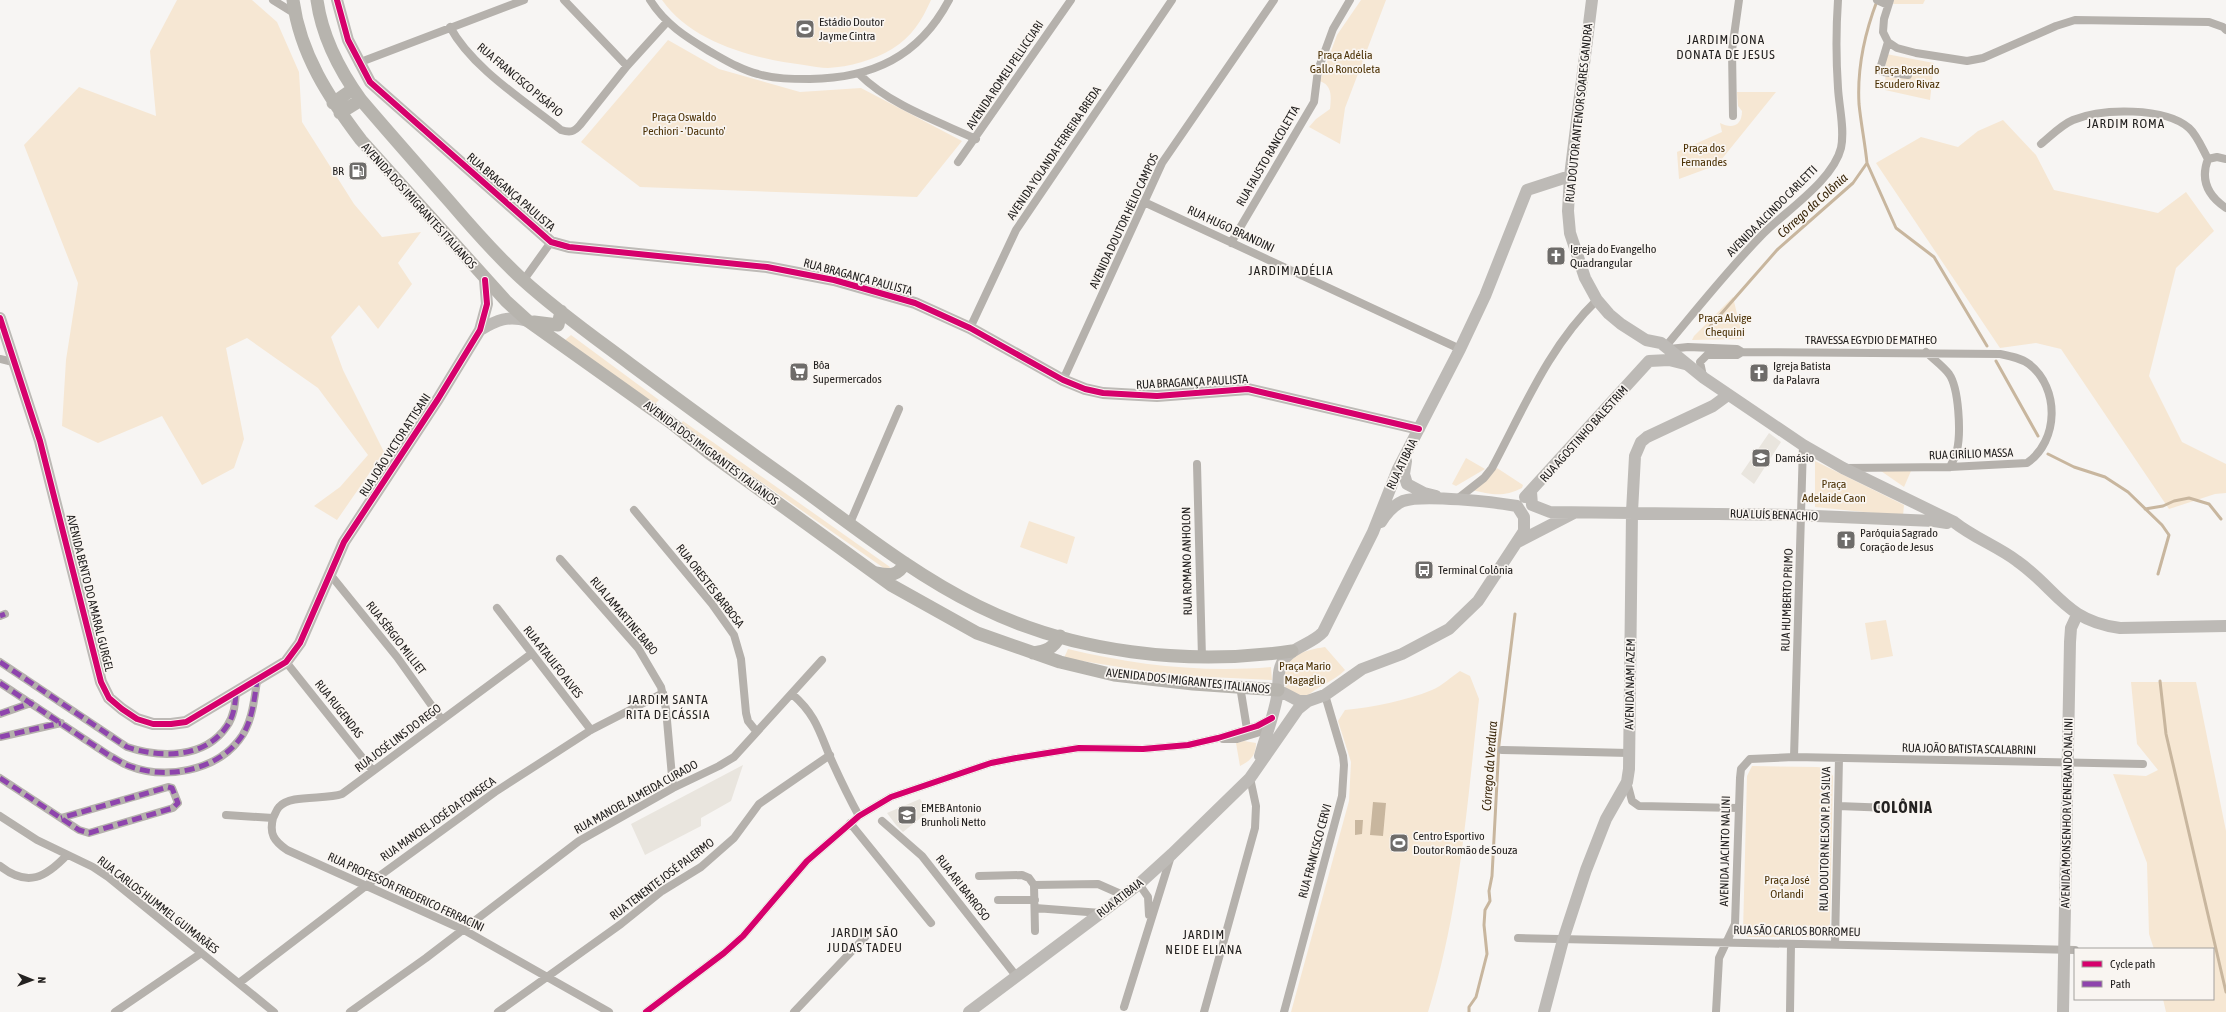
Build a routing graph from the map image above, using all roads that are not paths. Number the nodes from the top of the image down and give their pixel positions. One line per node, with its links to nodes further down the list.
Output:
1 (273, 0): 16 (street)
2 (317, 0): 25 (main road, AVENIDA DOS IMIGRANTES ITALIANOS)
3 (337, 0): 21 (street, RUA BRAGANÇA PAULISTA)
4 (524, 0): 18 (street)
5 (564, 0): 22 (street)
6 (650, 0): 17 (street)
7 (949, 0): 23 (street)
8 (1071, 0): 30 (street, AVENIDA ROMEU PELLICCIARI)
9 (1172, 0): 46 (street, AVENIDA YOLANDA FERREIRA BREDA)
10 (1274, 0): 36 (street, AVENIDA DOUTOR HÉLIO CAMPOS)
11 (1350, 0): 39 (street, RUA FAUSTO RANCOLETTA)
12 (1592, 0): 35 (street, RUA DOUTOR ANTENOR SOARES GANDRA)
13 (1739, 0): 29 (street)
14 (1838, 0): 49 (street, AVENIDA ALCINDO CARLETTI)
15 (1884, 2): 20 (street)
16 (293, 6): 27 (main road, AVENIDA DOS IMIGRANTES ITALIANOS)
17 (667, 22): 22 (street); 23 (street)
18 (450, 27): 21 (street); 22 (street, RUA FRANCISCO PISÁPIO)
19 (2226, 30): 20 (street)
20 (1888, 42): 24 (street)
21 (358, 62): 38 (street, RUA BRAGANÇA PAULISTA)
22 (627, 66)
23 (859, 74): 30 (street)
24 (1908, 75)
25 (353, 89): 26 (main road, AVENIDA DOS IMIGRANTES ITALIANOS); 27 (main road)
26 (361, 100): 28 (main road); 41 (main road, AVENIDA DOS IMIGRANTES ITALIANOS)
27 (333, 103): 28 (main road, AVENIDA DOS IMIGRANTES ITALIANOS)
28 (340, 114): 40 (main road, AVENIDA DOS IMIGRANTES ITALIANOS)
29 (1732, 116)
30 (976, 139): 34 (street, AVENIDA ROMEU PELLICCIARI)
31 (2041, 144): 32 (street)
32 (2208, 159): 33 (street); 37 (street)
33 (2226, 159)
34 (958, 162)
35 (1570, 176): 42 (street, RUA DOUTOR ANTENOR SOARES GANDRA); 50 (street, RUA ATIBAIA)
36 (1144, 202): 39 (street, RUA HUGO BRANDINI); 59 (street, AVENIDA DOUTOR HÉLIO CAMPOS)
37 (2226, 208)
38 (552, 242): 41 (street); 46 (street, RUA BRAGANÇA PAULISTA)
39 (1231, 243): 50 (street, RUA HUGO BRANDINI)
40 (485, 280): 45 (main road, AVENIDA DOS IMIGRANTES ITALIANOS); 47 (street, RUA JOÃO VICTOR ATTISANI)
41 (523, 281): 43 (main road, AVENIDA DOS IMIGRANTES ITALIANOS)
42 (1597, 300): 48 (street, RUA DOUTOR ANTENOR SOARES GANDRA); 71 (street)
43 (561, 311): 45 (main road); 61 (main road, AVENIDA DOS IMIGRANTES ITALIANOS)
44 (0, 318): 56 (street, AVENIDA BENTO DO AMARAL GURGEL)
45 (528, 321): 47 (street); 63 (main road, AVENIDA DOS IMIGRANTES ITALIANOS)
46 (970, 328): 59 (street, RUA BRAGANÇA PAULISTA)
47 (480, 330): 85 (street, RUA JOÃO VICTOR ATTISANI)
48 (1646, 340): 49 (street, RUA DOUTOR ANTENOR SOARES GANDRA); 55 (street)
49 (1667, 348): 51 (street, TRAVESSA EGYDIO DE MATHEO); 57 (street, RUA DOUTOR ANTENOR SOARES GANDRA)
50 (1460, 349): 64 (street, RUA ATIBAIA)
51 (1742, 352): 52 (street, TRAVESSA EGYDIO DE MATHEO); 58 (street, TRAVESSA EGYDIO DE MATHEO)
52 (1926, 352): 53 (street, TRAVESSA EGYDIO DE MATHEO); 68 (street)
53 (2000, 354): 68 (street, RUA CIRÍLIO MASSA)
54 (0, 359): 56 (street)
55 (1649, 360): 57 (street); 70 (street, RUA AGOSTINHO BALESTRIM)
56 (13, 362): 103 (street, AVENIDA BENTO DO AMARAL GURGEL)
57 (1684, 364): 58 (street, RUA DOUTOR ANTENOR SOARES GANDRA)
58 (1704, 378): 60 (street, RUA DOUTOR ANTENOR SOARES GANDRA)
59 (1063, 380): 64 (street, RUA BRAGANÇA PAULISTA)
60 (1728, 395): 65 (street, RUA DOUTOR ANTENOR SOARES GANDRA); 76 (street, AVENIDA NAMI AZEM)
61 (686, 405): 63 (main road); 79 (main road, AVENIDA DOS IMIGRANTES ITALIANOS)
62 (899, 409): 79 (street)
63 (670, 422): 86 (main road, AVENIDA DOS IMIGRANTES ITALIANOS)
64 (1419, 429): 66 (street, RUA ATIBAIA)
65 (1803, 444): 69 (street, RUA DOUTOR ANTENOR SOARES GANDRA); 77 (street, RUA HUMBERTO PRIMO)
66 (1408, 452): 71 (street); 80 (street, RUA ATIBAIA)
67 (1197, 464): 94 (street, RUA ROMANO ANHOLON)
68 (1950, 467): 69 (street, RUA CIRÍLIO MASSA)
69 (1844, 468): 72 (street, RUA DOUTOR ANTENOR SOARES GANDRA)
70 (1530, 492): 73 (street, RUA AGOSTINHO BALESTRIM); 75 (street, RUA LUÍS BENACHIO)
71 (1451, 500): 73 (street); 80 (street)
72 (1915, 502): 78 (street); 81 (street, RUA DOUTOR ANTENOR SOARES GANDRA)
73 (1517, 506): 82 (street)
74 (634, 510): 115 (street, RUA ORESTES BARBOSA)
75 (1577, 512): 76 (street, RUA LUÍS BENACHIO); 82 (street, RUA LUÍS BENACHIO)
76 (1632, 512): 77 (street, RUA LUÍS BENACHIO); 119 (street, AVENIDA NAMI AZEM)
77 (1802, 516): 78 (street, RUA LUÍS BENACHIO); 121 (street, RUA HUMBERTO PRIMO)
78 (1898, 520): 81 (street, RUA LUÍS BENACHIO)
79 (850, 523): 84 (main road, AVENIDA DOS IMIGRANTES ITALIANOS)
80 (1373, 532): 91 (street, RUA ATIBAIA)
81 (1968, 534): 88 (street, RUA DOUTOR ANTENOR SOARES GANDRA)
82 (1515, 544): 105 (street)
83 (560, 559): 102 (street, RUA LAMARTINE BABO)
84 (905, 562): 86 (main road); 90 (main road, AVENIDA DOS IMIGRANTES ITALIANOS)
85 (329, 573): 97 (street, AVENIDA BENTO DO AMARAL GURGEL); 110 (street, RUA SÉRGIO MILLIET)
86 (877, 574): 92 (main road, AVENIDA DOS IMIGRANTES ITALIANOS)
87 (497, 608): 93 (street, RUA ATAULFO ALVES)
88 (2073, 612): 89 (street); 123 (street, AVENIDA MONSENHOR VENERANDO NALINI)
89 (2226, 626)
90 (1060, 636): 92 (main road); 94 (main road, AVENIDA DOS IMIGRANTES ITALIANOS)
91 (1292, 651): 94 (main road, AVENIDA DOS IMIGRANTES ITALIANOS); 101 (street, RUA ATIBAIA)
92 (1033, 653): 100 (main road, AVENIDA DOS IMIGRANTES ITALIANOS)
93 (531, 654): 110 (street, RUA JOSÉ LINS DO REGO); 114 (street, RUA ATAULFO ALVES)
94 (1202, 658)
95 (822, 660): 104 (street, RUA MANOEL ALMEIDA CURADO)
96 (0, 662): 103 (street)
97 (286, 662): 98 (street, AVENIDA BENTO DO AMARAL GURGEL); 125 (street, RUA RUGENDAS)
98 (257, 682): 103 (street, AVENIDA BENTO DO AMARAL GURGEL); 111 (street)
99 (0, 683): 107 (street)
100 (1240, 686): 101 (main road, AVENIDA DOS IMIGRANTES ITALIANOS); 113 (street)
101 (1278, 690): 106 (street); 112 (street, RUA ATIBAIA)
102 (663, 693): 114 (street, RUA MANOEL JOSÉ DA FONSECA); 129 (street, RUA LAMARTINE BABO)
103 (236, 694)
104 (792, 694): 115 (street, RUA MANOEL ALMEIDA CURADO); 120 (street)
105 (1325, 695): 106 (street); 176 (street, RUA FRANCISCO CERVI)
106 (1308, 701): 108 (street, RUA ATIBAIA)
107 (31, 703): 109 (street); 111 (street)
108 (1298, 709): 112 (street); 126 (street, RUA ATIBAIA)
109 (0, 714)
110 (442, 720): 125 (street, RUA JOSÉ LINS DO REGO)
111 (61, 723): 116 (street)
112 (1271, 723): 113 (street); 117 (street); 126 (street, RUA ATIBAIA)
113 (1247, 729): 117 (street)
114 (591, 730): 145 (street, RUA MANOEL JOSÉ DA FONSECA)
115 (756, 731): 129 (street, RUA MANOEL ALMEIDA CURADO)
116 (0, 737)
117 (1218, 738): 135 (street)
118 (1502, 750): 119 (street)
119 (1629, 753): 128 (street, AVENIDA NAMI AZEM)
120 (830, 756): 135 (street); 164 (street, RUA TENENTE JOSÉ PALERMO)
121 (1794, 757): 122 (street, RUA JOÃO BATISTA SCALABRINI); 131 (street, AVENIDA JACINTO NALINI)
122 (1839, 758): 123 (street, RUA JOÃO BATISTA SCALABRINI); 130 (street, RUA DOUTOR NELSON P. DA SILVA)
123 (2069, 763): 124 (street, RUA JOÃO BATISTA SCALABRINI); 161 (street, AVENIDA MONSENHOR VENERANDO NALINI)
124 (2144, 764)
125 (372, 771): 137 (street, RUA JOSÉ LINS DO REGO)
126 (1253, 773): 140 (street, RUA ATIBAIA); 175 (street)
127 (0, 778): 136 (street)
128 (1627, 782): 131 (street); 157 (street, AVENIDA NAMI AZEM)
129 (673, 788): 153 (street, RUA MANOEL ALMEIDA CURADO)
130 (1838, 806): 132 (street); 160 (street, RUA DOUTOR NELSON P. DA SILVA)
131 (1738, 808): 158 (street, AVENIDA JACINTO NALINI)
132 (1891, 808)
133 (226, 815): 137 (street)
134 (0, 816): 141 (street, RUA CARLOS HUMMEL GUIMARÃES)
135 (859, 816): 139 (street)
136 (61, 818): 136 (street)
137 (273, 818): 145 (street, RUA PROFESSOR FREDERICO FERRACINI)
138 (882, 820): 163 (street, RUA ARI BARROSO)
139 (850, 823): 152 (street); 172 (street)
140 (1172, 854): 144 (street, RUA ATIBAIA); 151 (street)
141 (67, 855): 142 (street); 162 (street, RUA CARLOS HUMMEL GUIMARÃES)
142 (0, 866)
143 (979, 876): 146 (street)
144 (1139, 884): 147 (street, RUA ATIBAIA); 151 (street)
145 (367, 885): 153 (street, RUA PROFESSOR FREDERICO FERRACINI); 165 (street, RUA MANOEL JOSÉ DA FONSECA)
146 (1034, 885): 147 (street); 149 (street)
147 (1123, 895): 150 (street, RUA ATIBAIA)
148 (998, 900): 149 (street)
149 (1035, 904): 150 (street); 154 (street)
150 (1101, 913): 163 (street, RUA ATIBAIA)
151 (1149, 922): 166 (street)
152 (931, 923)
153 (464, 930): 164 (street, RUA PROFESSOR FREDERICO FERRACINI); 169 (street, RUA MANOEL ALMEIDA CURADO)
154 (1035, 931)
155 (869, 933): 173 (street)
156 (1518, 938): 157 (street, RUA SÃO CARLOS BORROMEU)
157 (1563, 940): 158 (street, RUA SÃO CARLOS BORROMEU); 177 (street, AVENIDA NAMI AZEM)
158 (1728, 942): 159 (street, RUA SÃO CARLOS BORROMEU); 178 (street, AVENIDA JACINTO NALINI)
159 (1791, 944): 160 (street, RUA SÃO CARLOS BORROMEU); 179 (street)
160 (1836, 944): 161 (street, RUA SÃO CARLOS BORROMEU)
161 (2069, 950): 180 (street, AVENIDA MONSENHOR VENERANDO NALINI)
162 (200, 954): 165 (street, RUA CARLOS HUMMEL GUIMARÃES); 167 (street)
163 (1017, 977): 174 (street, RUA ATIBAIA)
164 (546, 978): 170 (street, RUA TENENTE JOSÉ PALERMO); 171 (street, RUA PROFESSOR FREDERICO FERRACINI)
165 (239, 983): 168 (street, RUA CARLOS HUMMEL GUIMARÃES)
166 (1124, 1007)
167 (115, 1012)
168 (274, 1012)
169 (350, 1012)
170 (498, 1012)
171 (609, 1012)
172 (646, 1012)
173 (794, 1012)
174 (969, 1012)
175 (1204, 1012)
176 (1284, 1012)
177 (1544, 1012)
178 (1716, 1012)
179 (1790, 1012)
180 (2063, 1012)

